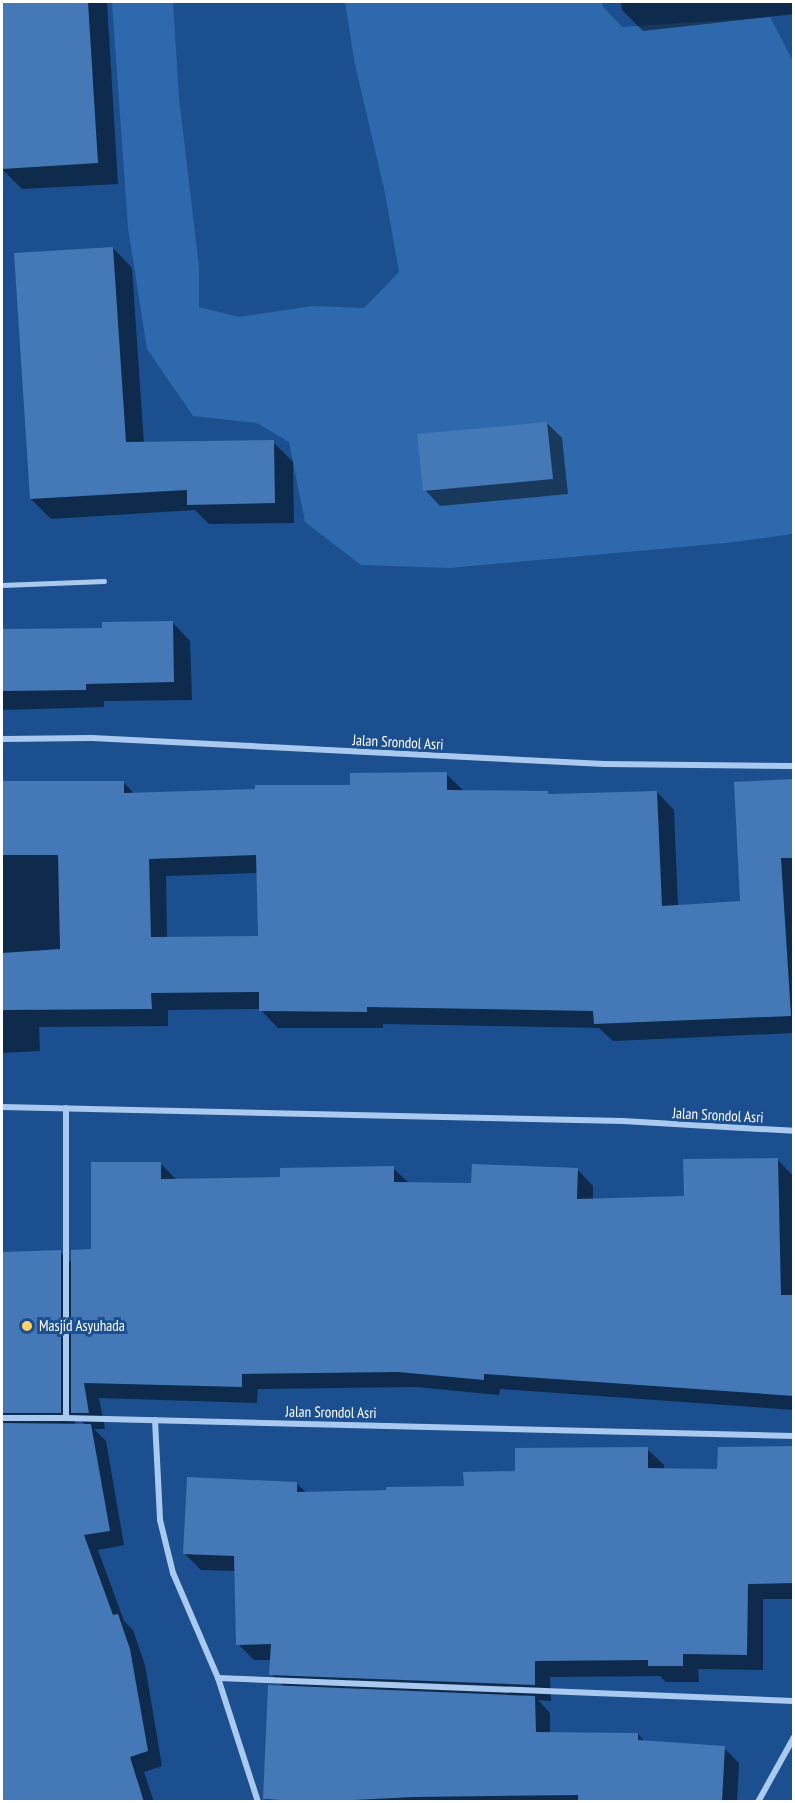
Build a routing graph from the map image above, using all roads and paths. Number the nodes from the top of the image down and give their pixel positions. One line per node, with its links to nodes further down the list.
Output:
1 (104, 581): 2 (lane)
2 (2, 585)
3 (2, 739): 4 (street, Jalan Srondol Asri)
4 (794, 766)
5 (2, 1107): 6 (street, Jalan Srondol Asri)
6 (66, 1108): 7 (street, Jalan Srondol Asri); 9 (street)
7 (794, 1131)
8 (2, 1418): 9 (street, Jalan Srondol Asri)
9 (66, 1418): 10 (street, Jalan Srondol Asri)
10 (155, 1420): 11 (street, Jalan Srondol Asri); 12 (street)
11 (794, 1436)
12 (218, 1678): 13 (street); 15 (street)
13 (794, 1701)
14 (794, 1737): 16 (street)
15 (258, 1802)
16 (758, 1802)

